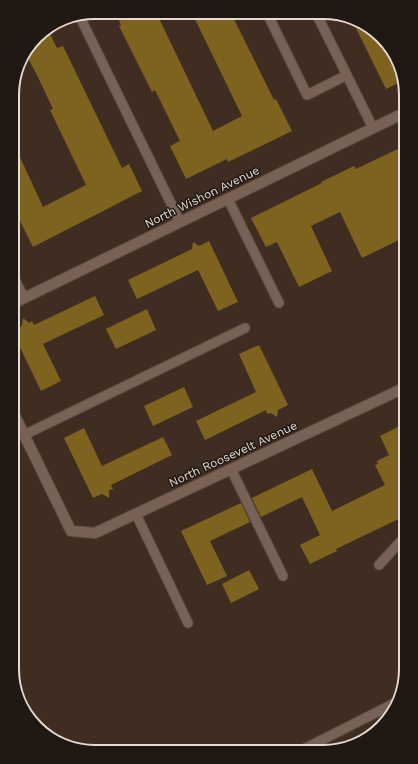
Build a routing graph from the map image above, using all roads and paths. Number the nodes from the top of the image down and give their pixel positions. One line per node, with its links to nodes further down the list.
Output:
1 (270, 19): 4 (lane)
2 (319, 19): 4 (lane)
3 (82, 20): 8 (lane)
4 (346, 74): 6 (lane)
5 (399, 115): 6 (street, North Wishon Avenue)
6 (373, 128): 7 (street, North Wishon Avenue)
7 (228, 199): 8 (street, North Wishon Avenue); 12 (lane)
8 (180, 222): 10 (street, North Wishon Avenue)
9 (19, 288): 10 (lane)
10 (24, 298): 11 (street, North Wishon Avenue)
11 (19, 300)
12 (279, 303)
13 (245, 328): 16 (lane)
14 (399, 390): 17 (street, North Roosevelt Avenue)
15 (19, 424): 16 (street)
16 (24, 435): 18 (street, North Roosevelt Avenue)
17 (231, 469): 18 (street, North Roosevelt Avenue); 21 (lane)
18 (136, 514): 22 (lane)
19 (399, 543): 20 (lane)
20 (379, 565)
21 (283, 576)
22 (188, 623)
23 (390, 706): 24 (lane)
24 (312, 745)

